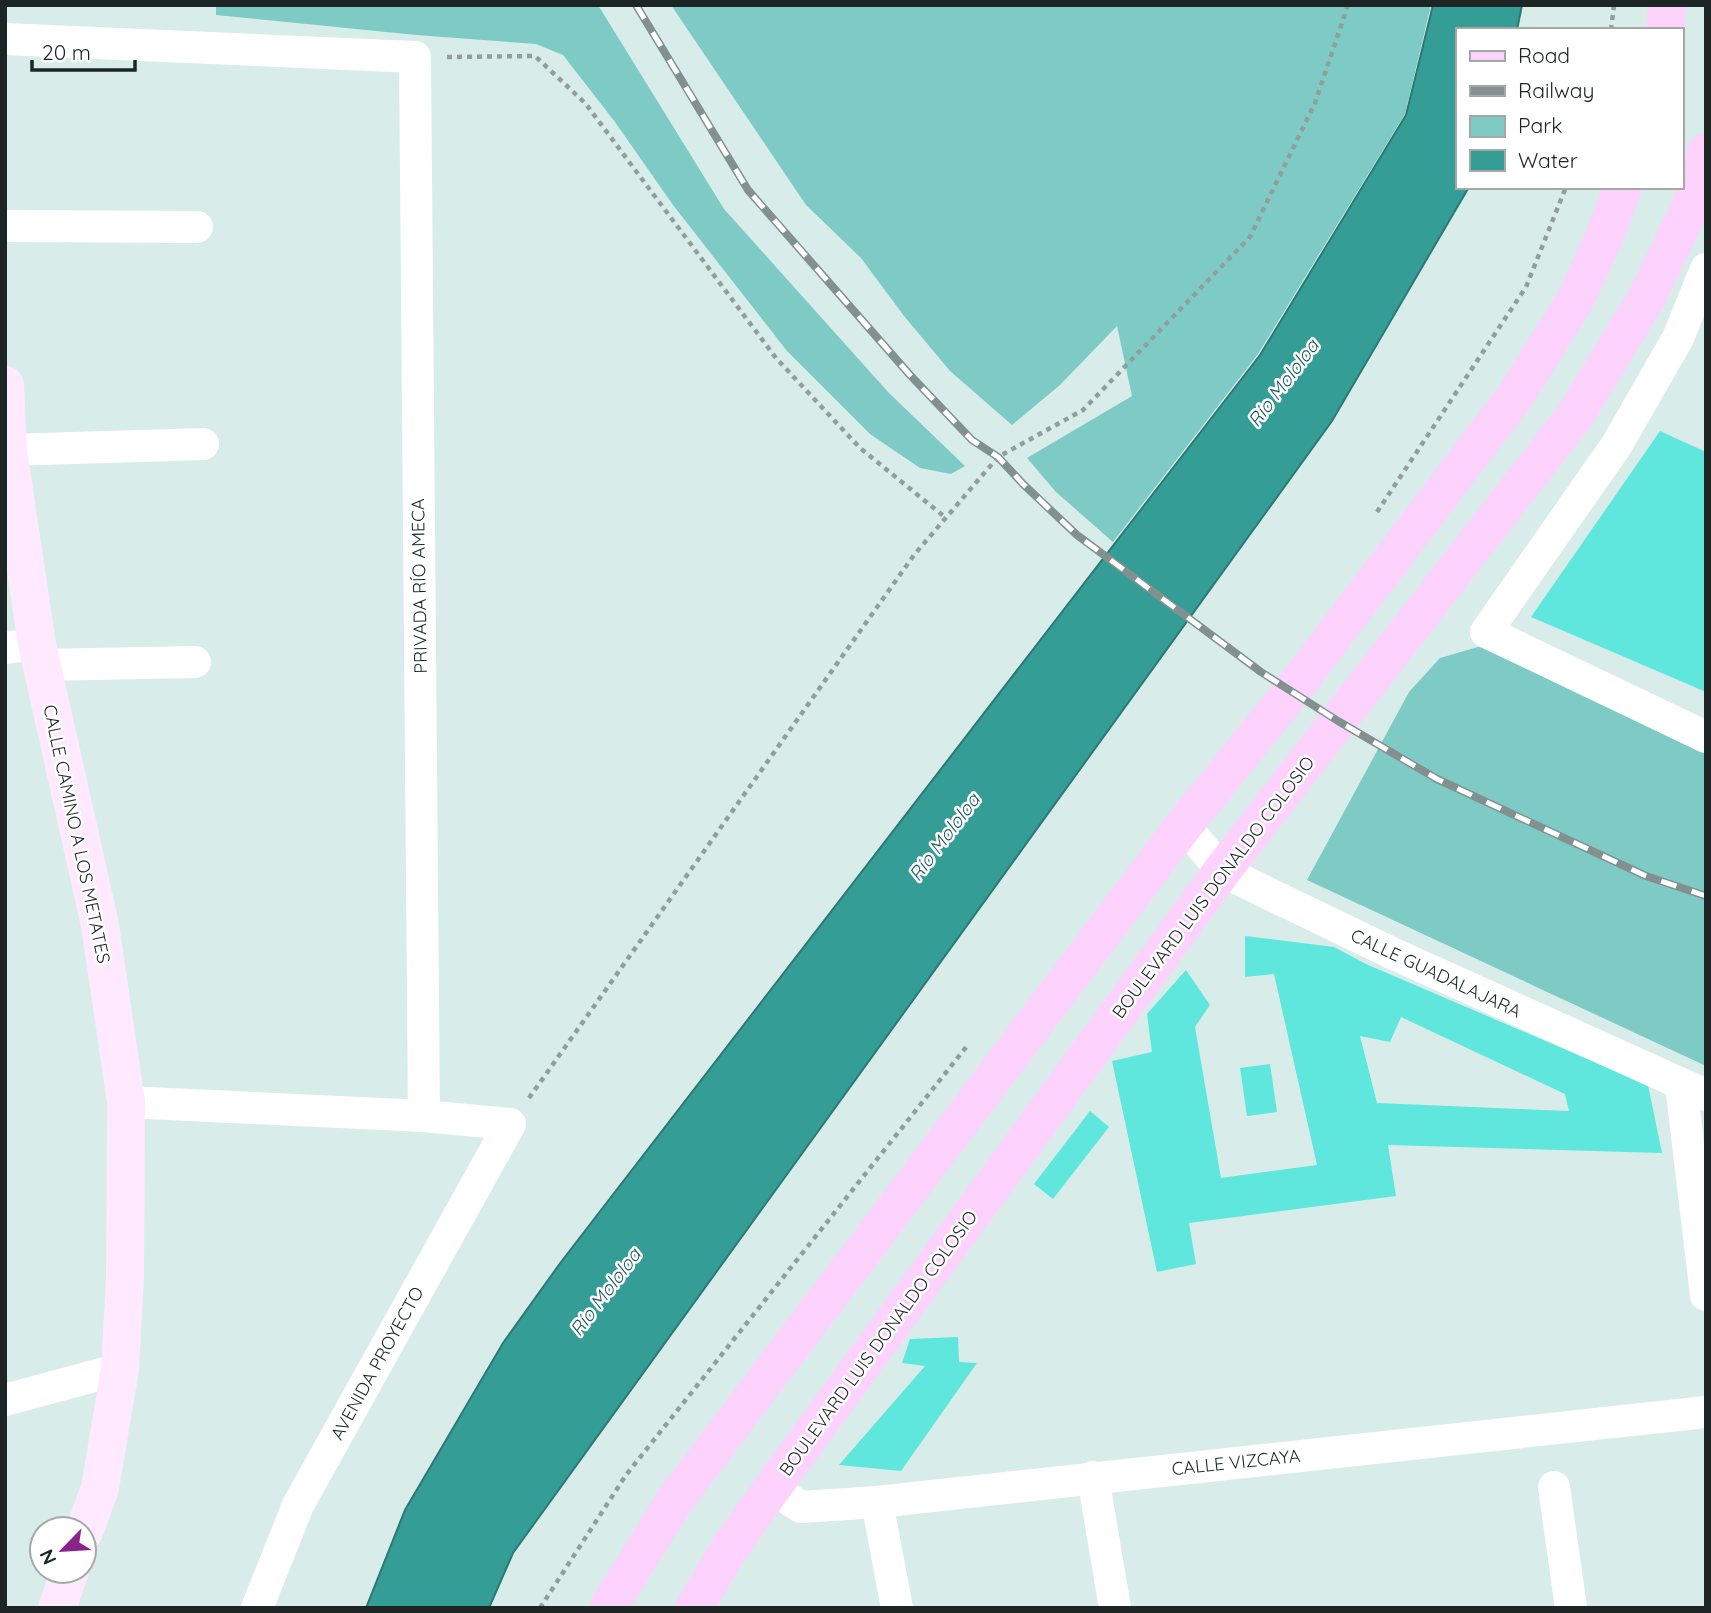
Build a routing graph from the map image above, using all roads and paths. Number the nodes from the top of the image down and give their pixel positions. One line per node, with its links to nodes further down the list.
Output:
1 (1348, 5): 18 (path)
2 (1614, 5): 4 (path)
3 (1667, 5): 5 (main road)
4 (1611, 28)
5 (1665, 28)
6 (5, 39): 7 (street)
7 (415, 57): 18 (path); 27 (street, PRIVADA RÍO AMECA)
8 (1706, 152): 23 (main road, BOULEVARD LUIS DONALDO COLOSIO)
9 (1565, 189): 17 (path)
10 (1622, 189): 22 (main road)
11 (5, 226): 12 (street)
12 (197, 227)
13 (1706, 269): 21 (street)
14 (5, 385): 16 (street, CALLE CAMINO A LOS METATES)
15 (203, 444): 16 (street)
16 (8, 450): 19 (street, CALLE CAMINO A LOS METATES)
17 (1377, 513)
18 (946, 518): 28 (path)
19 (28, 652): 20 (street); 26 (street, CALLE CAMINO A LOS METATES)
20 (195, 662)
21 (1706, 737)
22 (1184, 825): 23 (street, CALLE GUADALAJARA); 42 (main road)
23 (1222, 872): 25 (street, CALLE GUADALAJARA); 34 (main road, BOULEVARD LUIS DONALDO COLOSIO)
24 (973, 1039): 41 (path)
25 (1693, 1090): 29 (street)
26 (126, 1102): 27 (street); 30 (street, CALLE CAMINO A LOS METATES)
27 (424, 1116): 28 (street)
28 (510, 1124): 40 (street, AVENIDA PROYECTO)
29 (1706, 1295)
30 (120, 1369): 31 (street); 37 (street, CALLE CAMINO A LOS METATES)
31 (5, 1400)
32 (1706, 1412): 33 (street, CALLE VIZCAYA)
33 (1093, 1477): 36 (street, CALLE VIZCAYA); 45 (street)
34 (772, 1488): 36 (street, CALLE VIZCAYA); 43 (main road, BOULEVARD LUIS DONALDO COLOSIO)
35 (1554, 1488): 46 (street)
36 (877, 1502): 44 (street)
37 (90, 1515)
38 (65, 1585): 39 (street)
39 (57, 1608)
40 (257, 1608)
41 (540, 1608)
42 (608, 1608)
43 (694, 1608)
44 (898, 1608)
45 (1115, 1608)
46 (1571, 1608)

